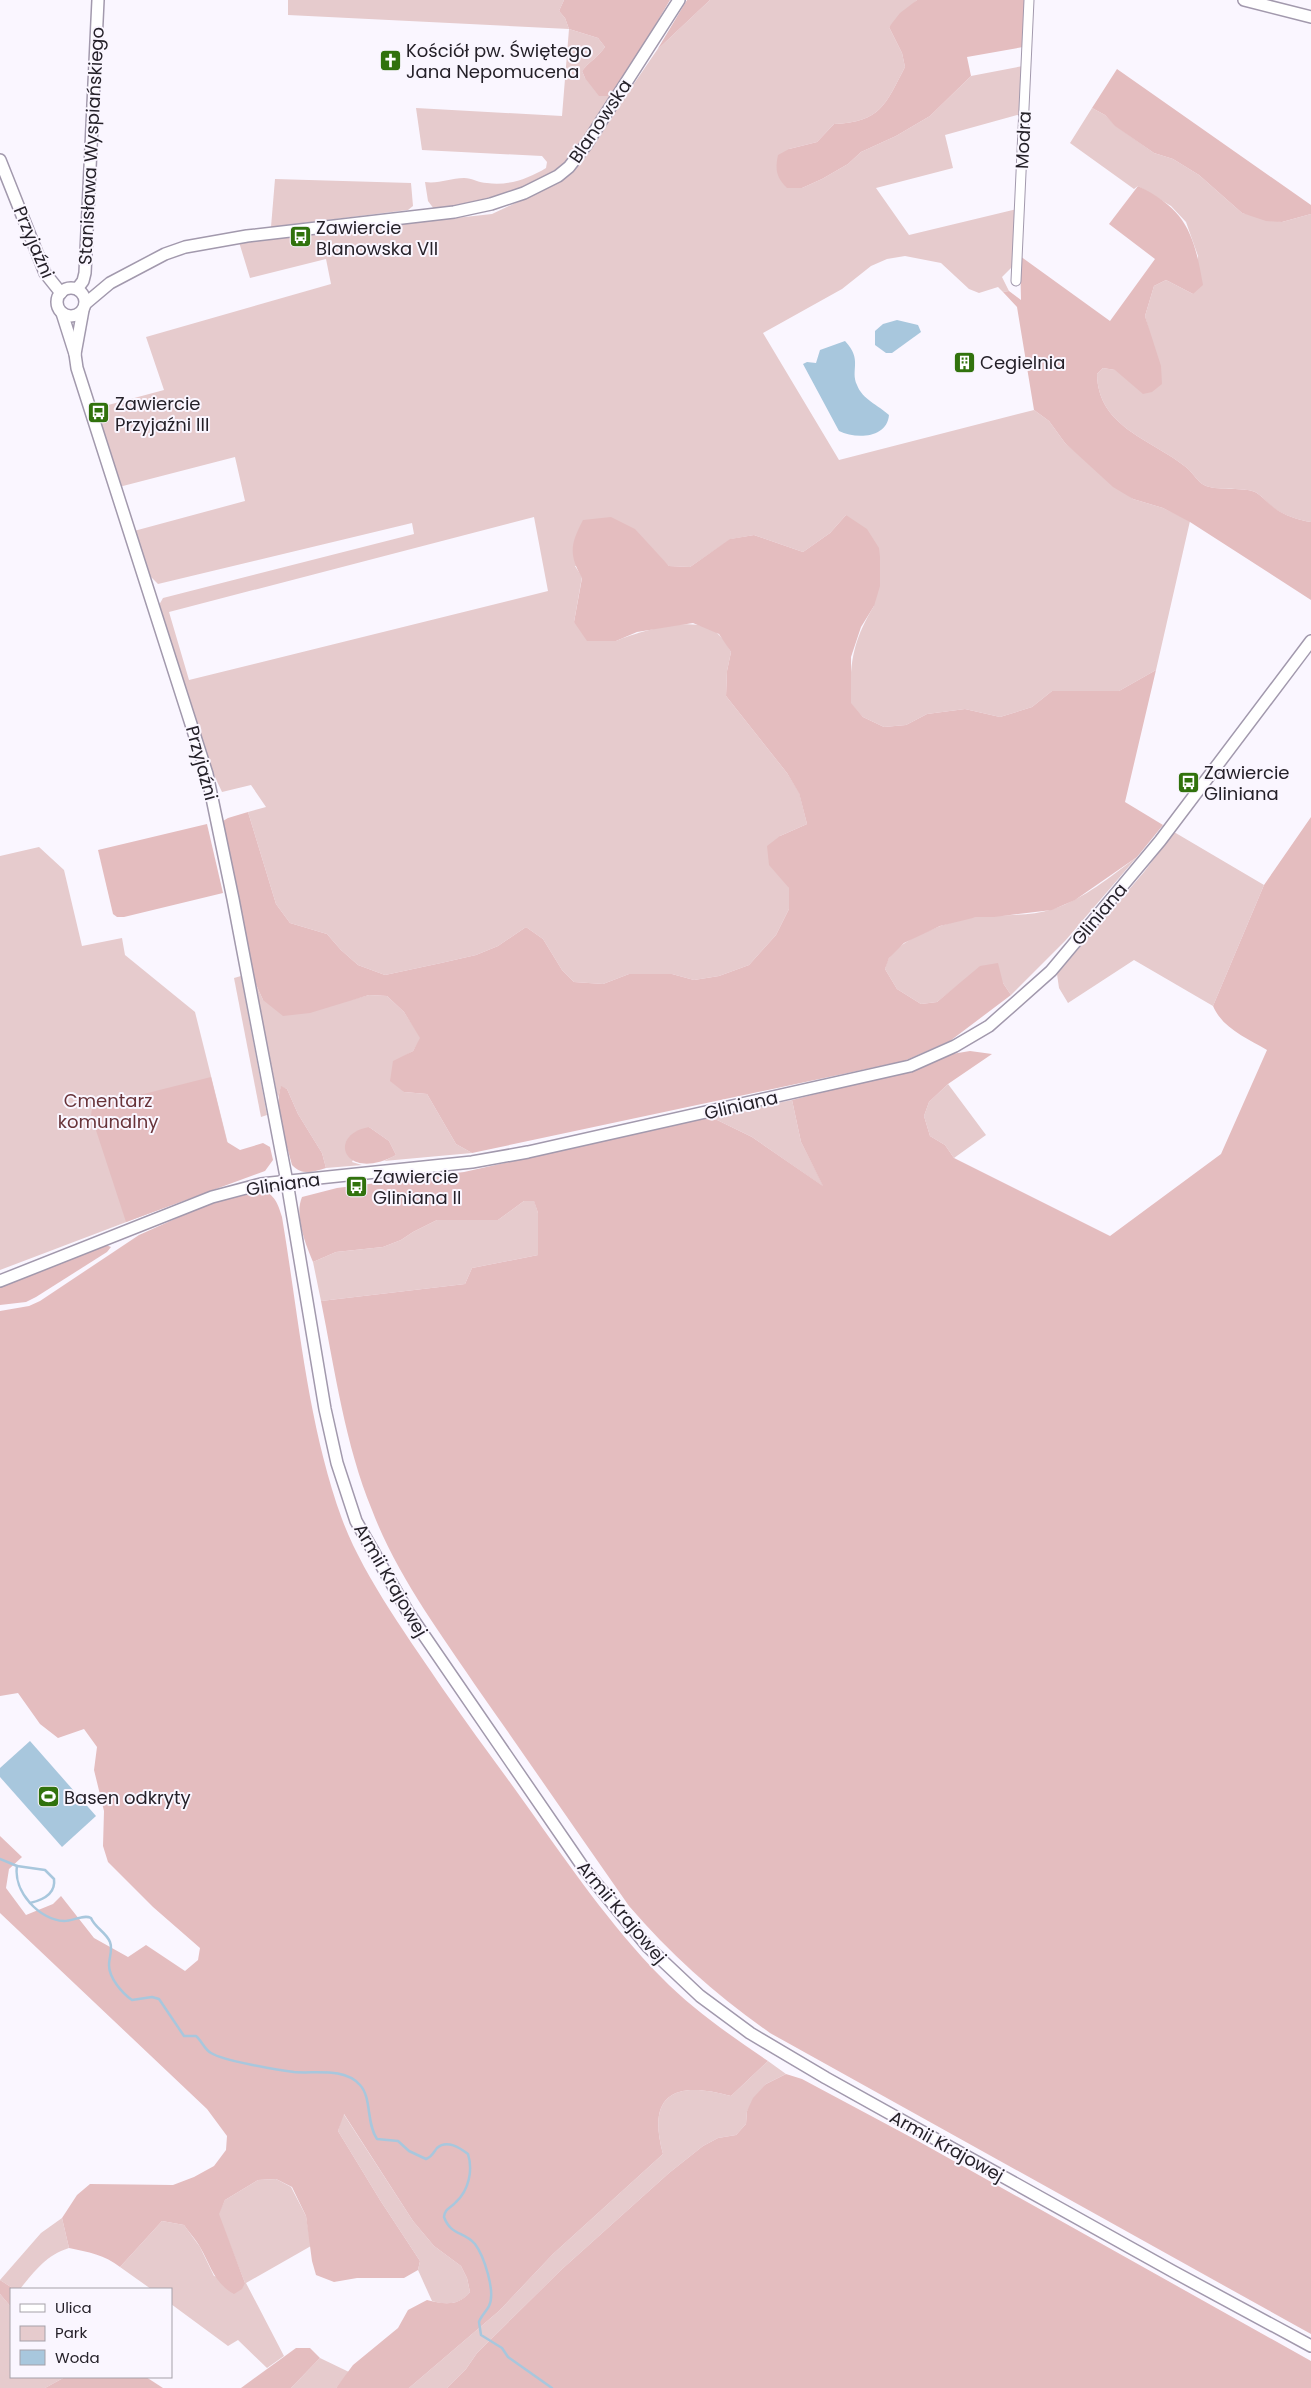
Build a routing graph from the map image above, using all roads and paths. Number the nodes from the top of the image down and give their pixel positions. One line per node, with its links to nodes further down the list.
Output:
1 (98, 0): 9 (street, Stanisława Wyspiańskiego)
2 (679, 0): 8 (street, Blanowska)
3 (1030, 0): 7 (street, Modra)
4 (1244, 0): 5 (street)
5 (1311, 17)
6 (0, 160): 10 (street, Przyjaźni)
7 (1016, 281)
8 (110, 283): 9 (street); 11 (street, Blanowska)
9 (80, 285): 10 (street); 11 (street)
10 (61, 294): 12 (street)
11 (84, 307): 12 (street); 13 (street, Przyjaźni)
12 (62, 313): 13 (street, Przyjaźni)
13 (75, 354): 15 (street, Przyjaźni)
14 (1311, 641): 15 (street, Gliniana)
15 (287, 1182): 16 (street, Gliniana); 17 (street, Armii Krajowej)
16 (0, 1281)
17 (1311, 2346)

